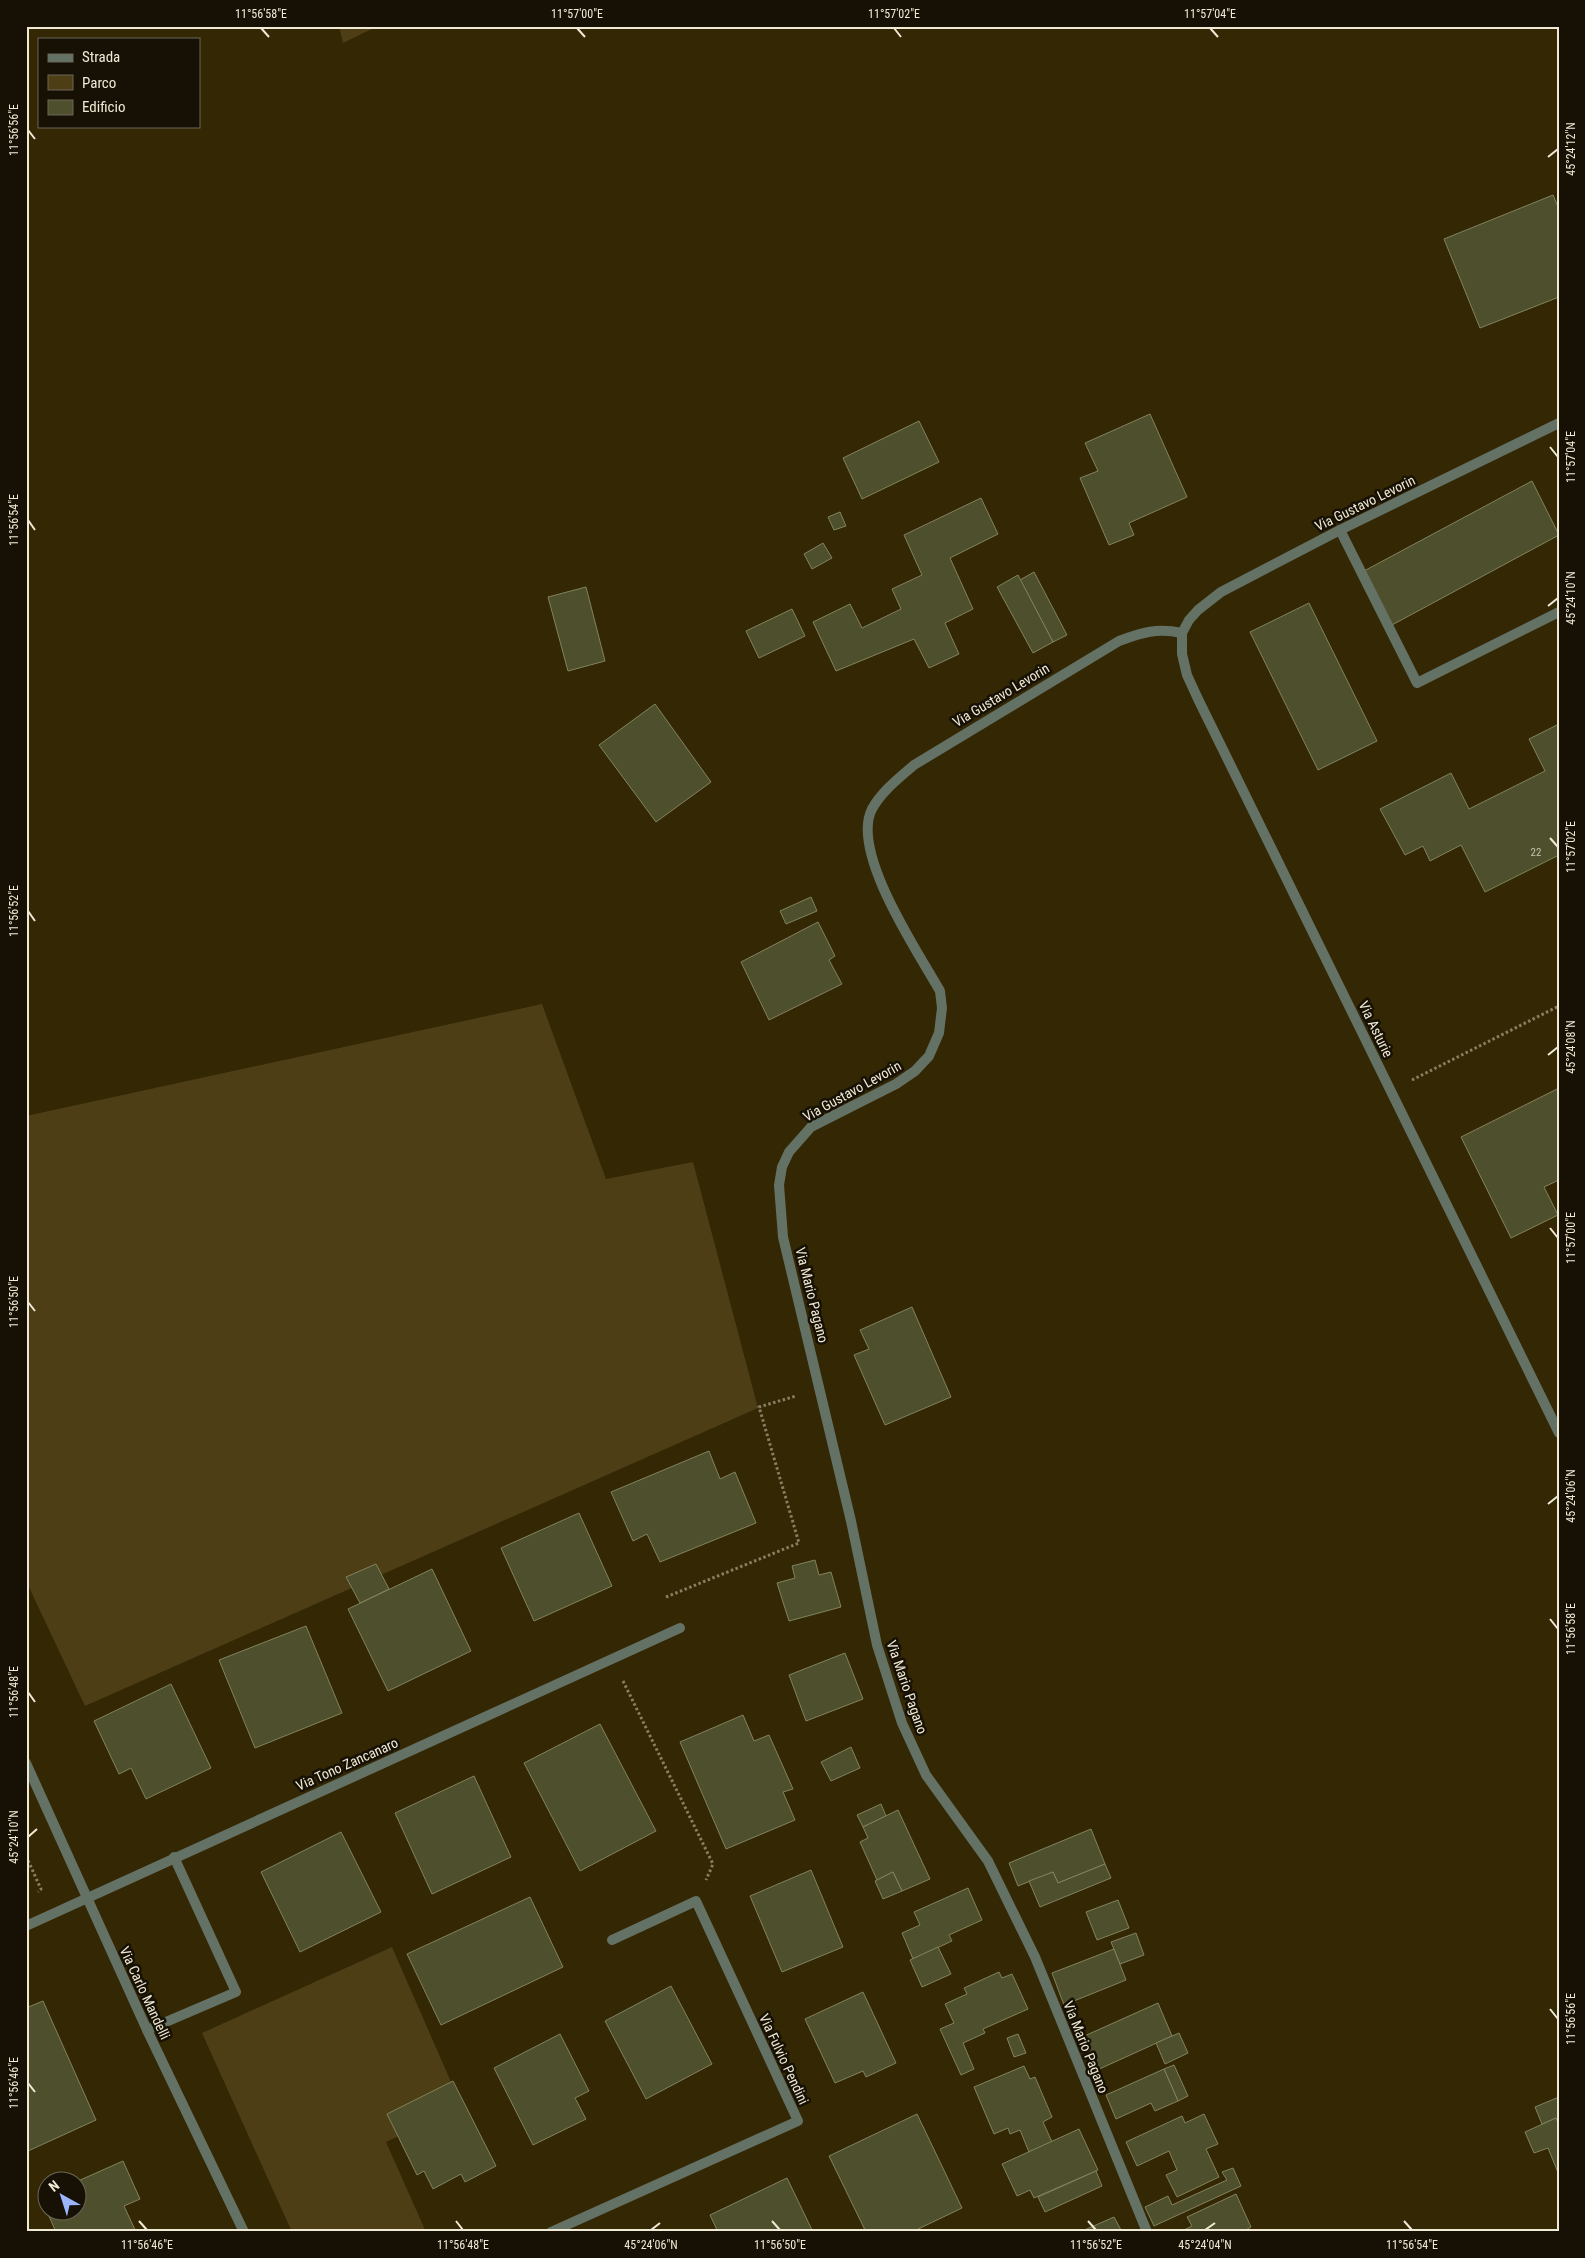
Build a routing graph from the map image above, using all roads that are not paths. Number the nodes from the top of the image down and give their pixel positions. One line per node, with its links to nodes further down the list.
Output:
1 (1559, 423): 2 (street, Via Gustavo Levorin)
2 (1340, 530): 3 (street); 4 (street, Via Gustavo Levorin)
3 (1559, 612)
4 (1182, 633): 5 (street, Via Gustavo Levorin); 6 (street, Via Asturie)
5 (782, 1167): 16 (street, Via Mario Pagano)
6 (1559, 1433)
7 (680, 1628): 9 (street, Via Tono Zancanaro)
8 (26, 1763): 10 (street, Via Carlo Mandelli)
9 (174, 1857): 10 (street, Via Tono Zancanaro); 13 (street)
10 (86, 1898): 11 (street, Via Tono Zancanaro); 13 (street, Via Carlo Mandelli)
11 (26, 1926)
12 (612, 1940): 15 (street, Via Fulvio Pendini)
13 (147, 2030): 14 (street, Via Carlo Mandelli)
14 (244, 2232)
15 (552, 2232)
16 (1147, 2232)

